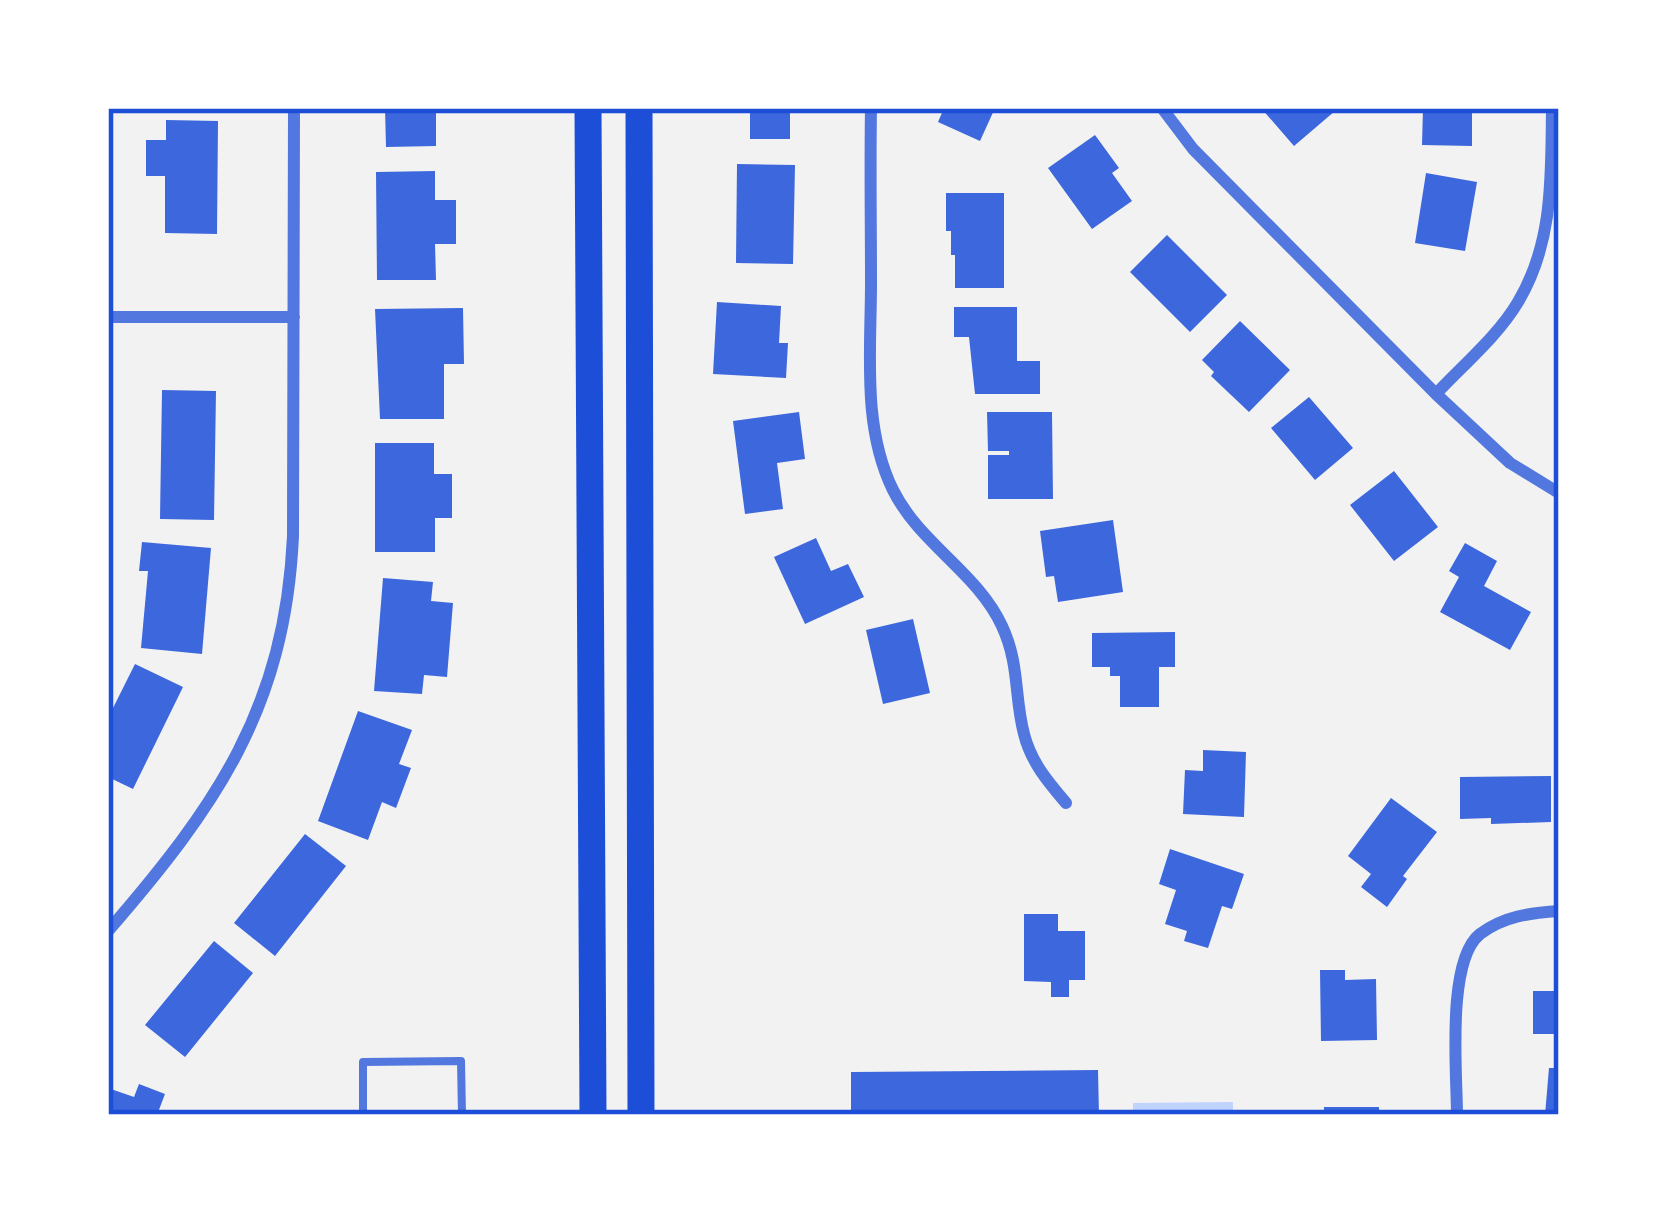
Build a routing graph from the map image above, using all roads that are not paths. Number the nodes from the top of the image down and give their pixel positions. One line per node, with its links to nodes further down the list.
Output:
1 (294, 108): 8 (street)
2 (588, 108): 16 (main road)
3 (639, 108): 17 (main road)
4 (871, 108): 11 (street)
5 (1162, 108): 9 (street)
6 (1552, 108): 9 (street)
7 (108, 317): 8 (street)
8 (294, 317): 13 (street)
9 (1436, 394): 10 (street)
10 (1559, 493)
11 (1066, 803)
12 (1559, 911): 18 (street)
13 (108, 931)
14 (363, 1115): 15 (lane)
15 (462, 1115)
16 (593, 1115)
17 (641, 1115)
18 (1457, 1115)

